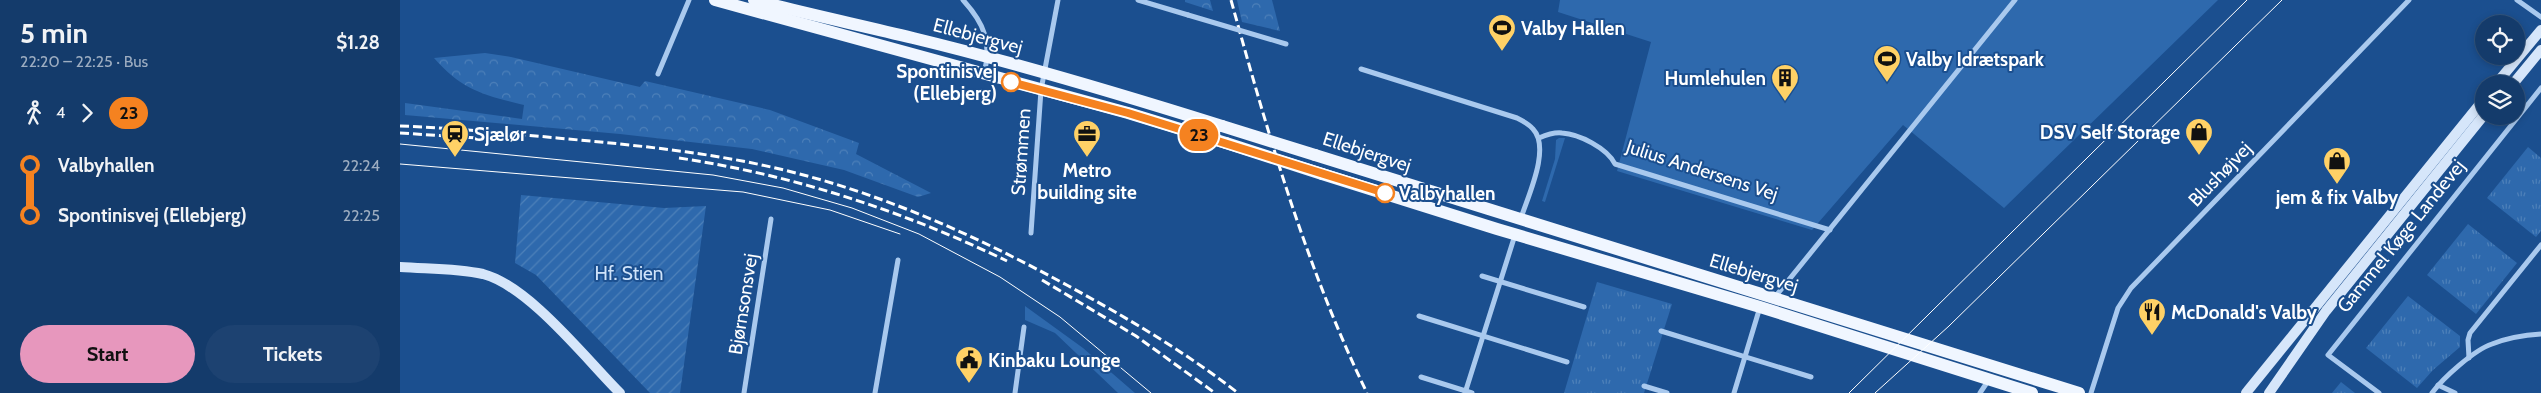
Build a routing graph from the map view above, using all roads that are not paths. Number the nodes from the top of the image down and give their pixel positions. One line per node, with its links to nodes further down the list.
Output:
1 (689, 0): 16 (street)
2 (715, 0): 17 (main road, Ellebjergvej)
3 (754, 0): 14 (main road, Ellebjergvej)
4 (963, 0): 14 (street)
5 (1058, 0): 18 (street, Strømmen)
6 (1138, 0): 12 (street, bridge)
7 (2015, 0): 28 (street)
8 (2409, 0): 63 (street, Blushøjvej)
9 (2517, 0): 10 (street)
10 (2541, 17)
11 (2541, 30): 19 (main road)
12 (1286, 44)
13 (2541, 50): 20 (main road)
14 (988, 58): 17 (street); 18 (main road, Ellebjergvej)
15 (1361, 69): 25 (street)
16 (658, 74)
17 (984, 74): 22 (main road, Ellebjergvej)
18 (1044, 74): 22 (street, Strømmen); 27 (main road, Ellebjergvej, bridge)
19 (2504, 75)
20 (2520, 75)
21 (2541, 88): 66 (street, Gammel Køge Landevej)
22 (1041, 90): 29 (street, Strømmen); 30 (main road, Ellebjergvej, bridge)
23 (2475, 110): 64 (main road, Gammel Køge Landevej)
24 (2476, 125): 65 (main road, Gammel Køge Landevej)
25 (1539, 138): 27 (street); 28 (street, Julius Andersens Vej)
26 (771, 218): 54 (street, Bjørnsonsvej)
27 (1520, 219): 30 (main road); 36 (main road, Ellebjergvej)
28 (1830, 230): 36 (street)
29 (1031, 233)
30 (1516, 235): 35 (street); 38 (main road, Ellebjergvej)
31 (2541, 245): 45 (street)
32 (898, 260): 55 (street)
33 (400, 267): 53 (main road)
34 (1482, 276): 35 (street)
35 (1500, 281): 37 (street); 43 (street)
36 (1774, 299): 62 (main road, Ellebjergvej)
37 (1584, 307)
38 (1760, 307): 44 (street); 49 (main road, Ellebjergvej)
39 (1419, 316): 43 (street)
40 (1024, 327): 56 (street)
41 (1661, 331): 44 (street)
42 (2541, 334): 45 (street)
43 (1483, 336): 46 (street); 52 (street)
44 (1745, 357): 48 (street); 59 (street)
45 (2469, 358): 50 (street)
46 (1567, 362)
47 (1421, 377): 52 (street)
48 (1811, 377)
49 (1990, 379): 60 (street); 61 (main road, Ellebjergvej)
50 (2438, 385): 67 (street); 68 (street)
51 (1644, 386): 58 (street)
52 (1465, 392): 57 (street)
53 (620, 393)
54 (744, 393)
55 (875, 393)
56 (1015, 393)
57 (1472, 393)
58 (1667, 393)
59 (1734, 393)
60 (1980, 393)
61 (2031, 393)
62 (2079, 393)
63 (2091, 393)
64 (2246, 393)
65 (2269, 393)
66 (2379, 393)
67 (2432, 393)
68 (2455, 393)

